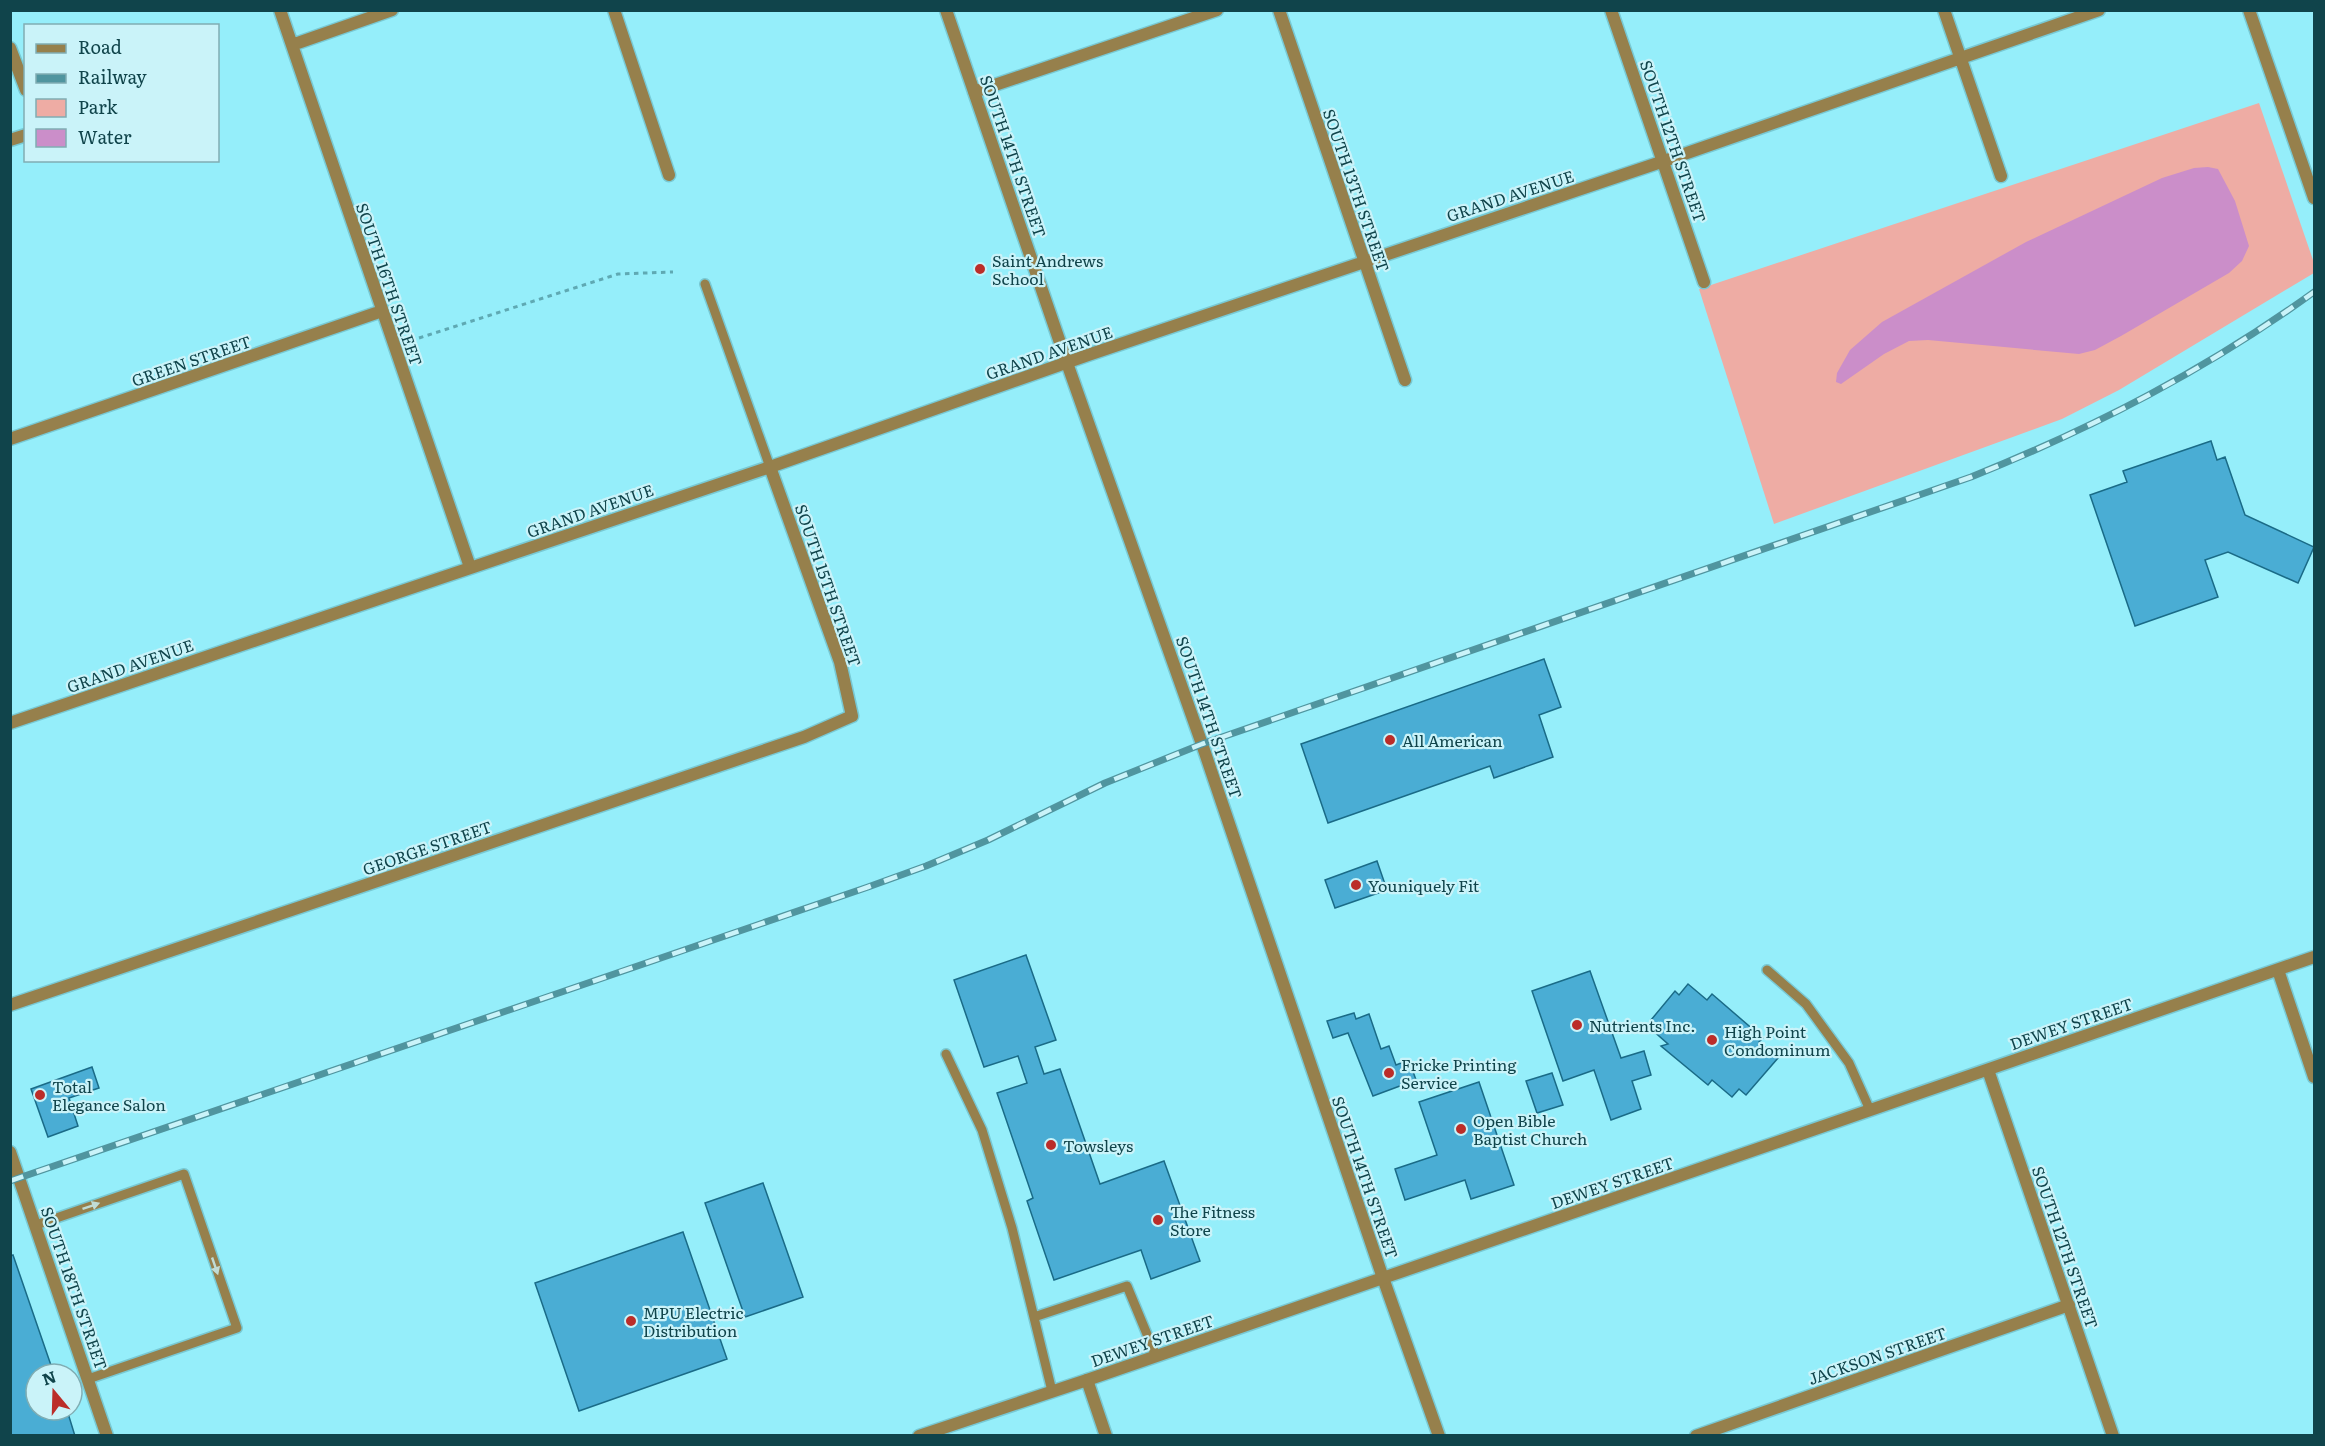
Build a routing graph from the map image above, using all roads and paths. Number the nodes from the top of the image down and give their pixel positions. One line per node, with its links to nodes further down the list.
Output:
1 (280, 10): 11 (street, SOUTH 16TH STREET)
2 (392, 10): 11 (street)
3 (614, 10): 17 (street)
4 (946, 10): 15 (street, SOUTH 14TH STREET)
5 (1218, 10): 15 (street)
6 (1279, 10): 20 (street, SOUTH 13TH STREET)
7 (1611, 10): 16 (street, SOUTH 12TH STREET)
8 (1944, 10): 13 (street)
9 (2099, 10): 13 (street, GRAND AVENUE)
10 (2248, 10): 19 (street)
11 (292, 45): 24 (street, SOUTH 16TH STREET)
12 (10, 48): 14 (street)
13 (1960, 58): 16 (street, GRAND AVENUE); 18 (street)
14 (24, 85)
15 (974, 92): 26 (street, SOUTH 14TH STREET)
16 (1664, 161): 20 (street, GRAND AVENUE); 22 (street, SOUTH 12TH STREET)
17 (669, 175)
18 (2001, 176)
19 (2314, 198)
20 (1363, 261): 26 (street, GRAND AVENUE); 27 (street, SOUTH 13TH STREET)
21 (673, 272): 25 (path)
22 (1704, 282)
23 (705, 284): 29 (lane)
24 (382, 311): 28 (street, GREEN STREET); 30 (street, SOUTH 16TH STREET)
25 (419, 338)
26 (1067, 363): 29 (street, GRAND AVENUE); 43 (street, SOUTH 14TH STREET)
27 (1405, 380)
28 (10, 439)
29 (770, 466): 30 (street, GRAND AVENUE); 31 (street, SOUTH 15TH STREET)
30 (470, 567): 32 (street, GRAND AVENUE)
31 (852, 716): 36 (street, GEORGE STREET)
32 (10, 723)
33 (2314, 957): 35 (street, DEWEY STREET)
34 (1767, 970): 40 (lane)
35 (2278, 970): 38 (street, DEWEY STREET); 39 (street)
36 (10, 1005)
37 (946, 1054): 45 (lane)
38 (1988, 1070): 40 (street, DEWEY STREET); 44 (street, SOUTH 12TH STREET)
39 (2314, 1077)
40 (1870, 1110): 43 (street, DEWEY STREET)
41 (10, 1152): 42 (street, SOUTH 18TH STREET)
42 (36, 1225): 47 (street, SOUTH 18TH STREET); 47 (lane, one-way to 47)
43 (1383, 1278): 46 (street, DEWEY STREET); 54 (street, SOUTH 14TH STREET)
44 (2069, 1305): 50 (street, JACKSON STREET); 56 (street, SOUTH 12TH STREET)
45 (1034, 1317): 46 (lane); 49 (lane)
46 (1156, 1356): 48 (street, DEWEY STREET)
47 (88, 1379): 51 (street, SOUTH 18TH STREET)
48 (1087, 1380): 49 (street, DEWEY STREET); 53 (street)
49 (1052, 1391): 52 (street, DEWEY STREET)
50 (1713, 1433): 55 (street, JACKSON STREET)
51 (107, 1436)
52 (919, 1436)
53 (1106, 1436)
54 (1438, 1436)
55 (1695, 1436)
56 (2113, 1436)

